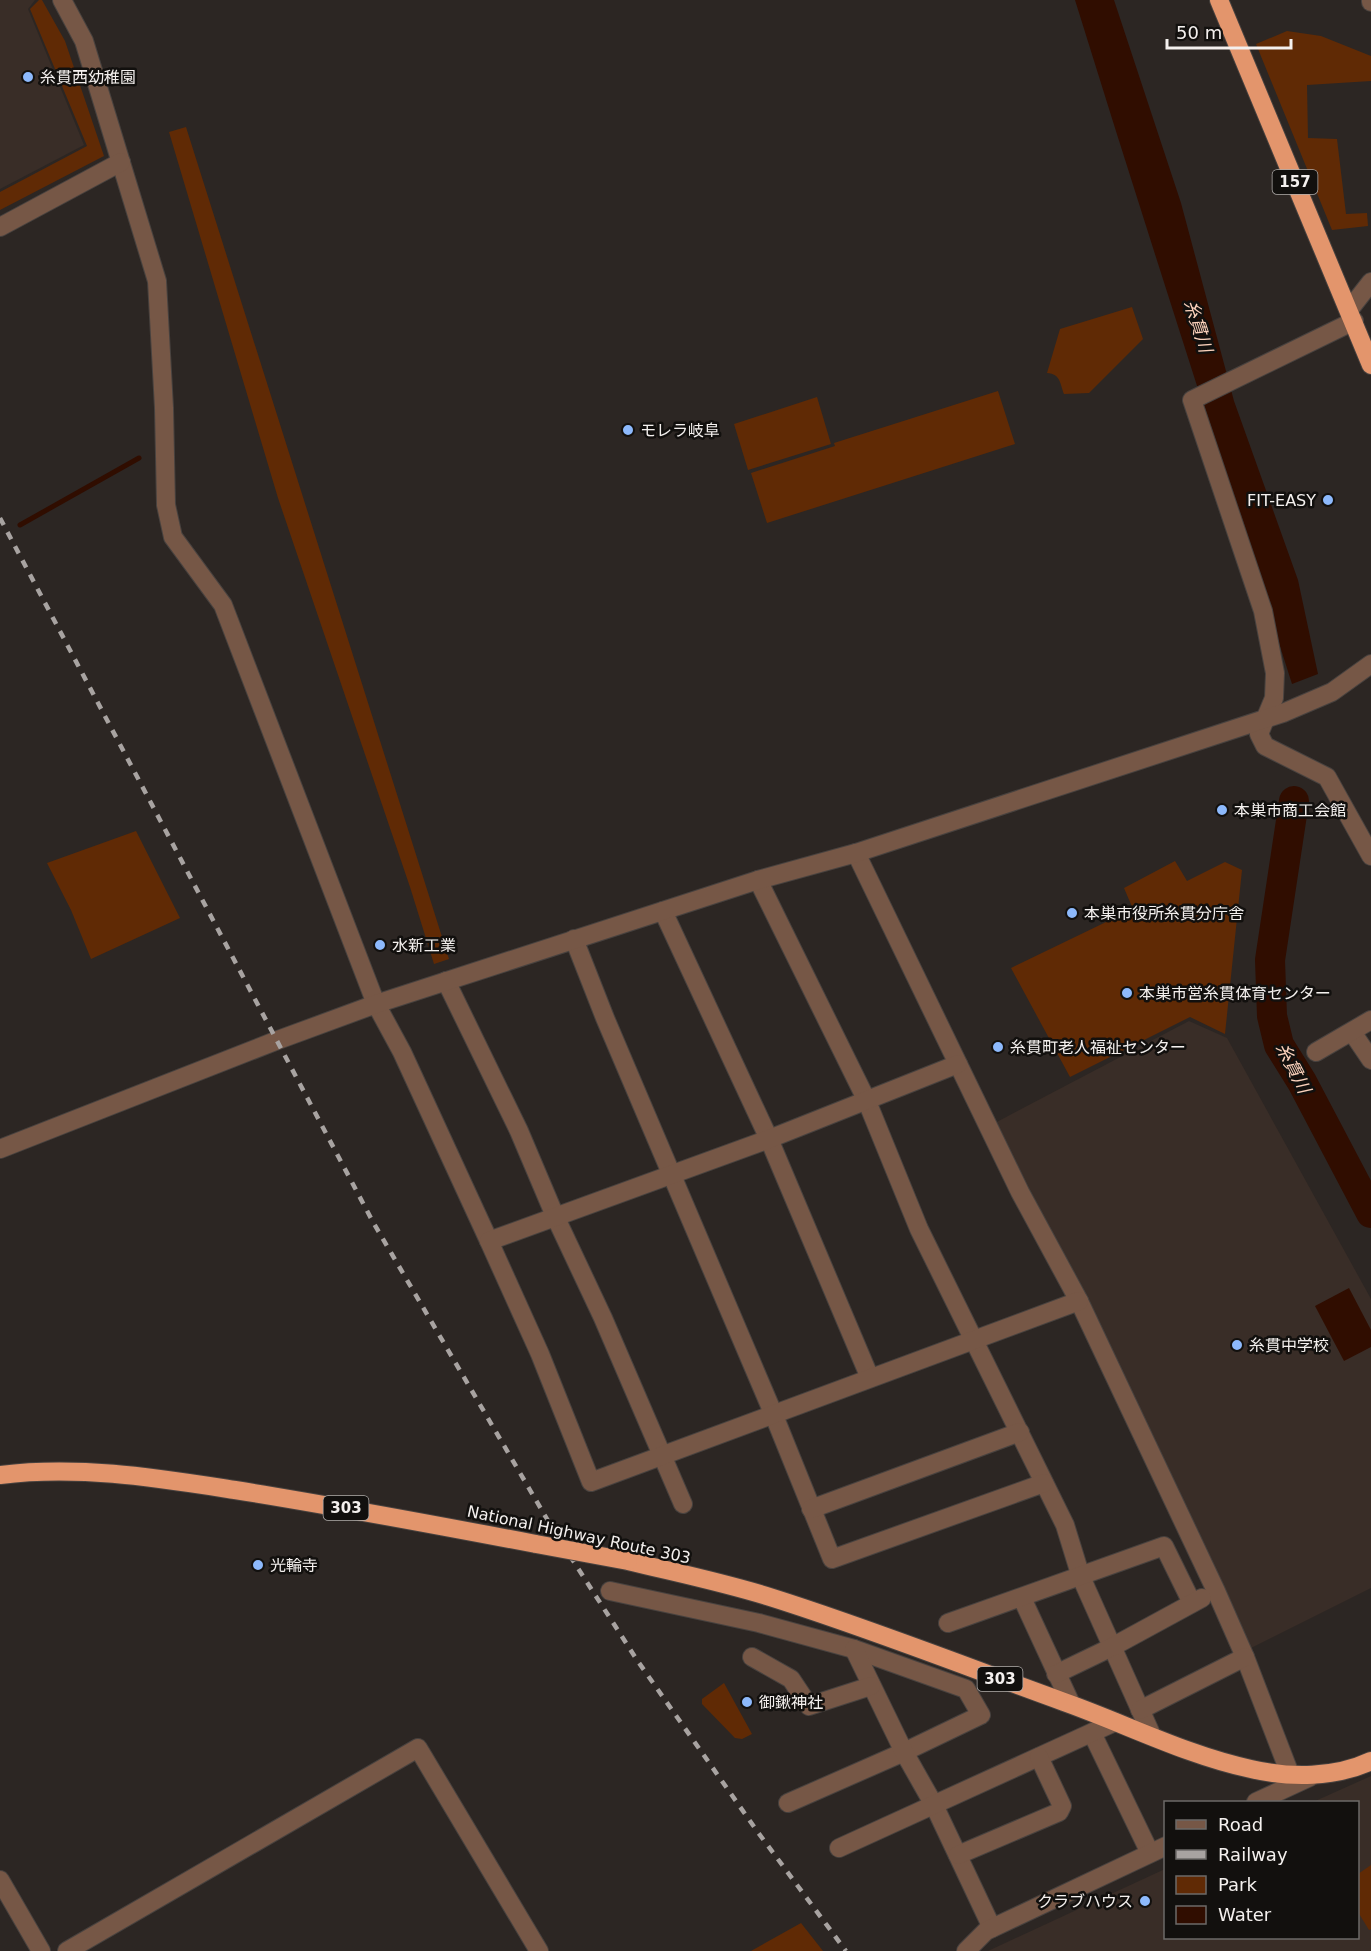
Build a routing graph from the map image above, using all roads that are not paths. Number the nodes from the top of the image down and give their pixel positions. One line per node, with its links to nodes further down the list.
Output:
1 (62, 0): 3 (street)
2 (1219, 0): 6 (highway, 157)
3 (121, 162): 4 (street); 16 (street)
4 (0, 228)
5 (1371, 282): 6 (street)
6 (1351, 316): 7 (highway, 157); 9 (street)
7 (1371, 364)
8 (1371, 664): 9 (street)
9 (1265, 719): 10 (street); 11 (street)
10 (856, 853): 12 (street); 21 (street)
11 (1371, 856)
12 (758, 880): 13 (street); 22 (street)
13 (663, 911): 14 (street); 23 (street)
14 (574, 939): 15 (street); 25 (street)
15 (446, 981): 16 (street); 26 (street)
16 (375, 1004): 24 (street); 27 (street)
17 (1371, 1020): 18 (street)
18 (1352, 1032): 19 (street); 20 (street)
19 (1316, 1052)
20 (1371, 1060)
21 (958, 1064): 22 (street); 28 (street)
22 (866, 1100): 23 (street); 29 (street)
23 (769, 1139): 25 (street); 30 (street)
24 (0, 1149)
25 (671, 1173): 26 (street); 31 (street)
26 (555, 1216): 27 (street); 33 (street)
27 (489, 1241): 33 (street)
28 (1079, 1301): 29 (street); 39 (street)
29 (975, 1340): 30 (street); 32 (street)
30 (870, 1378): 31 (street)
31 (773, 1413): 33 (street); 37 (street)
32 (1020, 1431): 35 (street); 37 (street)
33 (663, 1456): 36 (street)
34 (0, 1475): 50 (highway, National Highway Route 303 / 303, bridge)
35 (1044, 1483): 37 (street); 38 (street)
36 (683, 1504)
37 (812, 1509)
38 (1081, 1577): 41 (street); 42 (street); 44 (street)
39 (1216, 1591): 42 (street); 47 (street)
40 (610, 1592): 45 (street)
41 (1022, 1598): 43 (street); 48 (street)
42 (1192, 1603): 44 (street)
43 (948, 1623)
44 (1112, 1647): 48 (street); 51 (street)
45 (854, 1649): 49 (street); 55 (street)
46 (752, 1657): 49 (street)
47 (1245, 1657): 51 (street); 58 (street)
48 (1056, 1674): 50 (street)
49 (871, 1686): 55 (street)
50 (1071, 1704): 52 (highway, National Highway Route 303 / 303)
51 (1140, 1710): 54 (street)
52 (1115, 1722): 53 (street); 54 (highway, National Highway Route 303 / 303)
53 (1092, 1733): 56 (street); 64 (street)
54 (1152, 1736): 58 (highway, National Highway Route 303 / 303)
55 (904, 1752): 61 (street); 62 (street)
56 (1039, 1757): 62 (street); 65 (street)
57 (1371, 1761): 59 (highway, National Highway Route 303 / 303)
58 (1290, 1774): 59 (highway, National Highway Route 303 / 303)
59 (1311, 1776): 60 (street)
60 (1260, 1801)
61 (788, 1803)
62 (934, 1805): 63 (street); 65 (street)
63 (838, 1848)
64 (1158, 1850): 67 (street)
65 (958, 1856): 67 (street)
66 (0, 1880): 68 (street)
67 (992, 1928): 71 (street)
68 (41, 1951)
69 (67, 1951): 70 (street)
70 (539, 1951)
71 (966, 1951)

